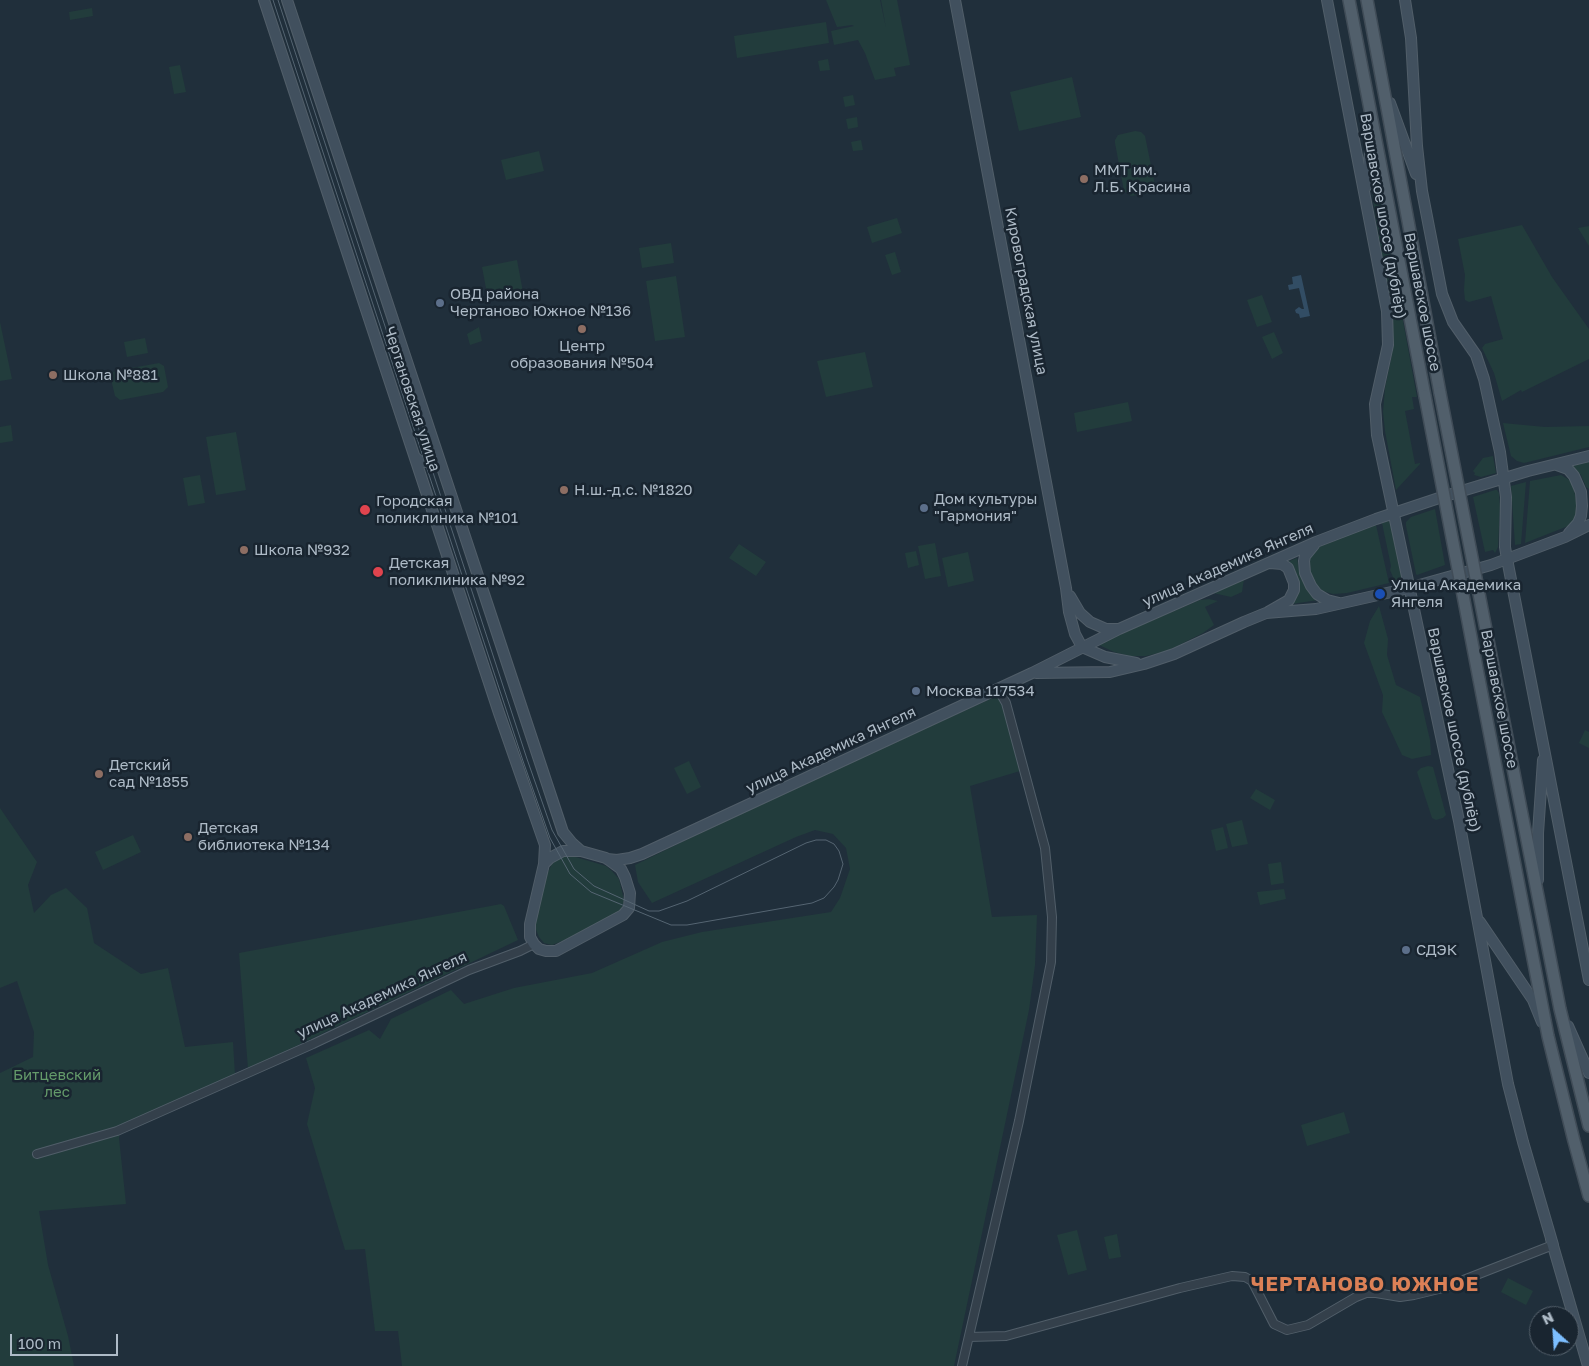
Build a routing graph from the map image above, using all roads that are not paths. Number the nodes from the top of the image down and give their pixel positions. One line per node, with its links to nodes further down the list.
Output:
1 (264, 0): 14 (main road, Чертановская улица)
2 (287, 0): 12 (main road, Чертановская улица)
3 (955, 0): 23 (main road, Кировоградская улица)
4 (1327, 0): 11 (main road, Варшавское шоссе (дублёр))
5 (1349, 0): 9 (main road, Варшавское шоссе)
6 (1367, 0): 8 (main road, Варшавское шоссе)
7 (1405, 0): 10 (main road)
8 (1385, 91): 10 (main road); 38 (main road, Варшавское шоссе, bridge)
9 (1372, 121): 11 (main road); 44 (main road, Варшавское шоссе, bridge)
10 (1422, 191): 16 (main road)
11 (1367, 206): 17 (main road, Варшавское шоссе (дублёр))
12 (437, 453): 14 (main road); 33 (main road, Чертановская улица)
13 (1589, 456): 15 (main road, улица Академика Янгеля)
14 (415, 457): 36 (main road, Чертановская улица)
15 (1558, 465): 16 (main road, улица Академика Янгеля); 19 (main road)
16 (1505, 478): 17 (main road, улица Академика Янгеля); 21 (main road)
17 (1392, 513): 20 (main road, улица Академика Янгеля); 24 (main road, Варшавское шоссе (дублёр))
18 (1589, 525): 19 (main road, улица Академика Янгеля)
19 (1564, 537): 21 (main road, улица Академика Янгеля)
20 (1316, 542): 22 (main road, улица Академика Янгеля); 25 (main road)
21 (1507, 558): 24 (main road, улица Академика Янгеля); 32 (main road)
22 (1269, 562): 26 (main road); 27 (main road, улица Академика Янгеля)
23 (1066, 588): 27 (main road, Кировоградская улица); 28 (main road, Кировоградская улица)
24 (1409, 588): 25 (main road, улица Академика Янгеля); 39 (main road, Варшавское шоссе (дублёр))
25 (1340, 604): 26 (main road, улица Академика Янгеля)
26 (1266, 613): 29 (main road, улица Академика Янгеля)
27 (1119, 629): 28 (main road, улица Академика Янгеля)
28 (1082, 647): 29 (main road); 30 (main road, улица Академика Янгеля)
29 (1144, 664): 30 (main road, улица Академика Янгеля)
30 (1032, 673): 31 (main road, улица Академика Янгеля)
31 (998, 689): 34 (main road, улица Академика Янгеля); 50 (street)
32 (1544, 742): 38 (main road); 40 (main road)
33 (581, 851): 35 (main road); 36 (main road)
34 (642, 854): 35 (main road, улица Академика Янгеля); 37 (main road)
35 (606, 858): 37 (main road)
36 (544, 864): 41 (main road, Чертановская улица)
37 (630, 893): 41 (main road)
38 (1539, 894): 43 (main road, Варшавское шоссе)
39 (1477, 917): 44 (main road); 49 (main road, Варшавское шоссе (дублёр))
40 (1584, 931): 42 (main road)
41 (534, 944): 47 (street, улица Академика Янгеля)
42 (1589, 980)
43 (1560, 1009): 45 (main road); 46 (main road, Варшавское шоссе)
44 (1548, 1036): 48 (main road, Варшавское шоссе)
45 (1589, 1073)
46 (1589, 1126)
47 (37, 1154)
48 (1589, 1196)
49 (1553, 1245): 50 (street); 52 (main road, Варшавское шоссе (дублёр))
50 (969, 1337): 51 (street)
51 (962, 1366)
52 (1588, 1366)

